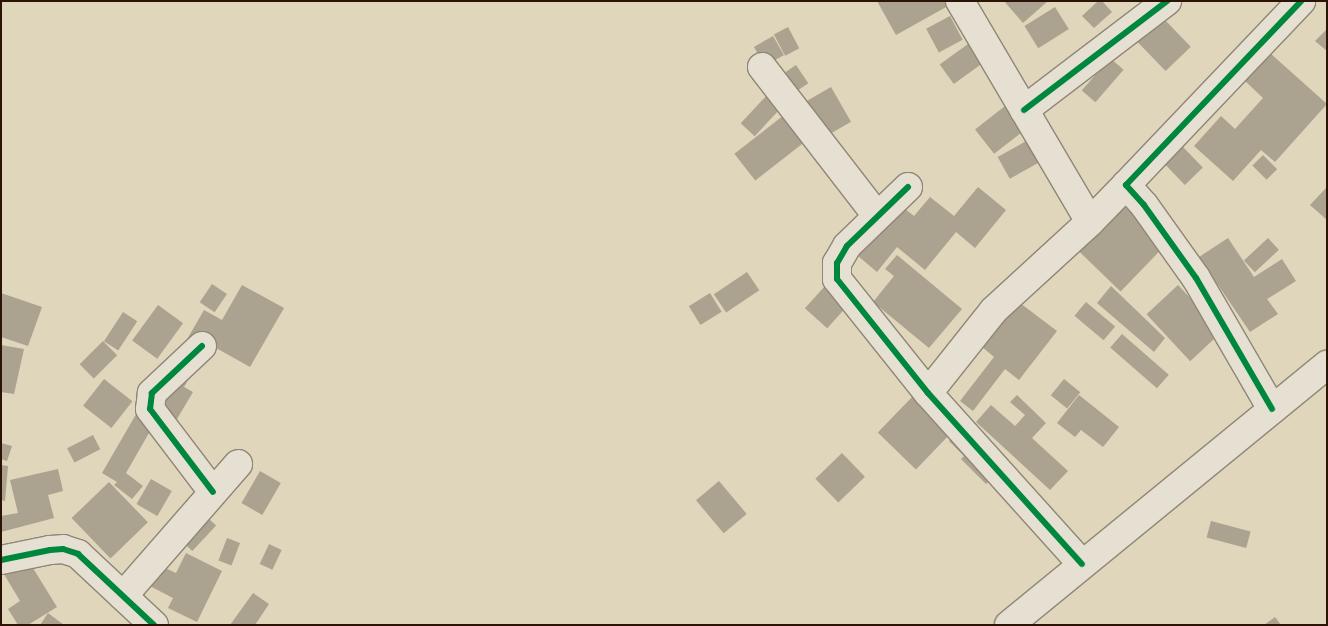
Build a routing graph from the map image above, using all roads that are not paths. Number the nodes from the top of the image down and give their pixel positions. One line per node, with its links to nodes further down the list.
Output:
1 (960, 1): 5 (street)
2 (1167, 1): 5 (street)
3 (1301, 1): 6 (street)
4 (762, 67): 8 (street)
5 (1024, 110): 9 (street)
6 (1126, 185): 9 (street); 13 (street)
7 (908, 187): 8 (street)
8 (877, 216): 12 (street)
9 (1090, 222): 12 (street)
10 (202, 346): 15 (street)
11 (1327, 365): 13 (street)
12 (928, 393): 17 (street)
13 (1272, 409): 17 (street)
14 (238, 464): 15 (street)
15 (213, 492): 18 (street)
16 (1, 560): 18 (street)
17 (1082, 564): 20 (street)
18 (123, 596): 19 (street)
19 (154, 625)
20 (1008, 625)

